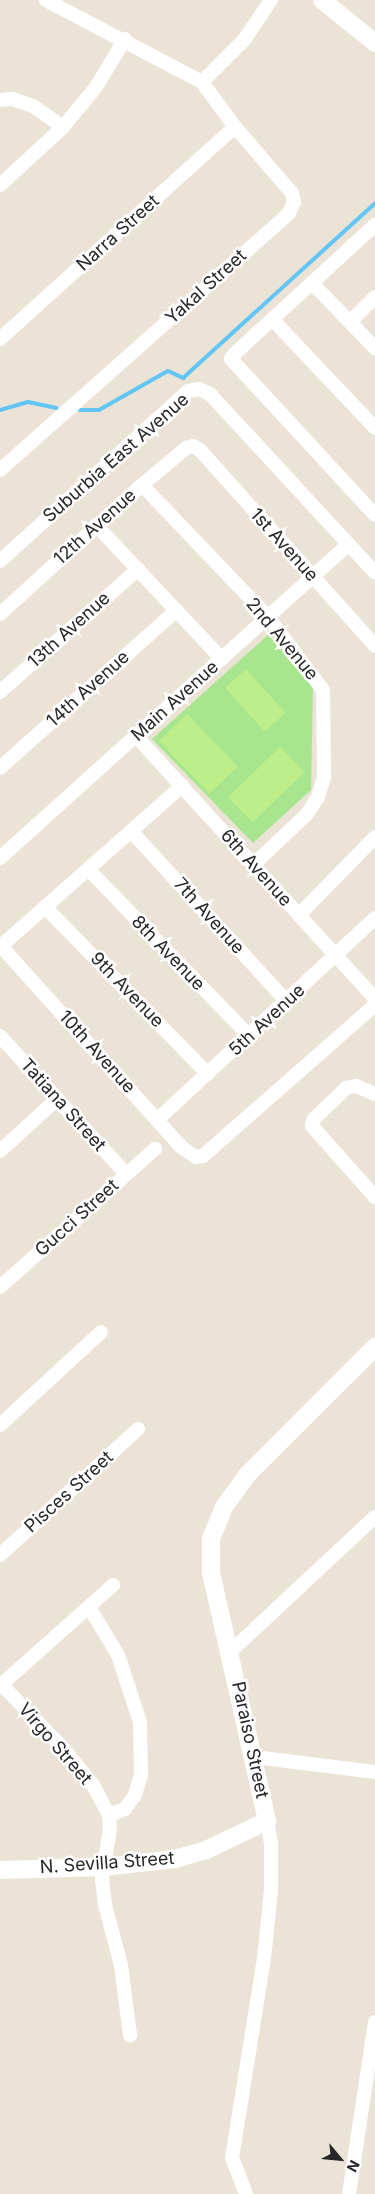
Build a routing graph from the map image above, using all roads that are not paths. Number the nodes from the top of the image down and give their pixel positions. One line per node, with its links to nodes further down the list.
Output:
1 (46, 0): 4 (street)
2 (271, 0): 6 (street)
3 (322, 0): 5 (street)
4 (125, 39): 6 (street); 8 (street)
5 (375, 43)
6 (202, 82): 9 (street, Yakal Street)
7 (0, 100): 8 (street)
8 (63, 127): 10 (street)
9 (235, 128): 16 (street, Narra Street); 20 (street, Yakal Street)
10 (0, 186)
11 (375, 225): 12 (street)
12 (312, 283): 14 (street); 15 (street)
13 (375, 297): 15 (street)
14 (272, 319): 18 (street); 22 (street)
15 (350, 322): 17 (street)
16 (0, 339)
17 (375, 348)
18 (375, 428)
19 (193, 446): 21 (street, 12th Avenue); 28 (street, 1st Avenue)
20 (0, 470)
21 (142, 485): 23 (street, 12th Avenue); 31 (street, 2nd Avenue)
22 (375, 515)
23 (96, 525): 26 (street); 30 (street, 12th Avenue)
24 (348, 544): 25 (street, Suburbia East Avenue); 27 (street, Suburbia East Avenue); 28 (street, Main Avenue)
25 (0, 561)
26 (138, 569): 29 (street); 34 (street, 13th Avenue)
27 (374, 569)
28 (312, 577): 31 (street, Main Avenue); 32 (street, 1st Avenue)
29 (176, 610): 33 (street); 36 (street, 14th Avenue)
30 (0, 614)
31 (268, 617): 33 (street, Main Avenue); 41 (street, 2nd Avenue)
32 (375, 646)
33 (222, 659): 35 (street, Main Avenue)
34 (0, 692)
35 (136, 736): 37 (street, 6th Avenue); 40 (street, Main Avenue)
36 (0, 768)
37 (182, 786): 38 (street); 41 (street, 6th Avenue)
38 (131, 831): 42 (street); 49 (street, 7th Avenue)
39 (375, 837): 44 (street)
40 (0, 858)
41 (253, 865): 44 (street, 6th Avenue)
42 (88, 869): 43 (street); 52 (street, 8th Avenue)
43 (46, 907): 46 (street); 53 (street, 9th Avenue)
44 (299, 915): 47 (street, 6th Avenue)
45 (375, 918): 47 (street, 5th Avenue)
46 (1, 945): 56 (street, 10th Avenue)
47 (336, 956): 48 (street, 6th Avenue); 49 (street, 5th Avenue)
48 (375, 999)
49 (286, 1001): 52 (street, 5th Avenue)
50 (375, 1005): 56 (street, 10th Avenue)
51 (0, 1036): 55 (street, Tatiana Street)
52 (249, 1036): 53 (street, 5th Avenue)
53 (208, 1074): 56 (street, 5th Avenue)
54 (375, 1094): 60 (street)
55 (57, 1099): 58 (street); 59 (street, Tatiana Street)
56 (157, 1120)
57 (155, 1148): 59 (street, Gucci Street)
58 (0, 1151)
59 (126, 1174): 61 (street, Gucci Street)
60 (372, 1188)
61 (0, 1287)
62 (101, 1332): 64 (street)
63 (375, 1347): 70 (street, Paraiso Street)
64 (0, 1425)
65 (138, 1429): 67 (street, Pisces Street)
66 (375, 1517): 70 (street)
67 (0, 1555)
68 (113, 1585): 69 (street)
69 (89, 1606): 71 (street); 74 (street)
70 (230, 1652): 72 (street, Paraiso Street)
71 (1, 1683): 74 (street, Virgo Street)
72 (254, 1757): 73 (street); 75 (street, Paraiso Street)
73 (375, 1772)
74 (109, 1815): 76 (street)
75 (267, 1821): 76 (street, N. Sevilla Street); 80 (street, Paraiso Street)
76 (103, 1867): 77 (street, N. Sevilla Street); 79 (street)
77 (0, 1870)
78 (375, 2022): 81 (street)
79 (130, 2035)
80 (246, 2194)
81 (349, 2194)

